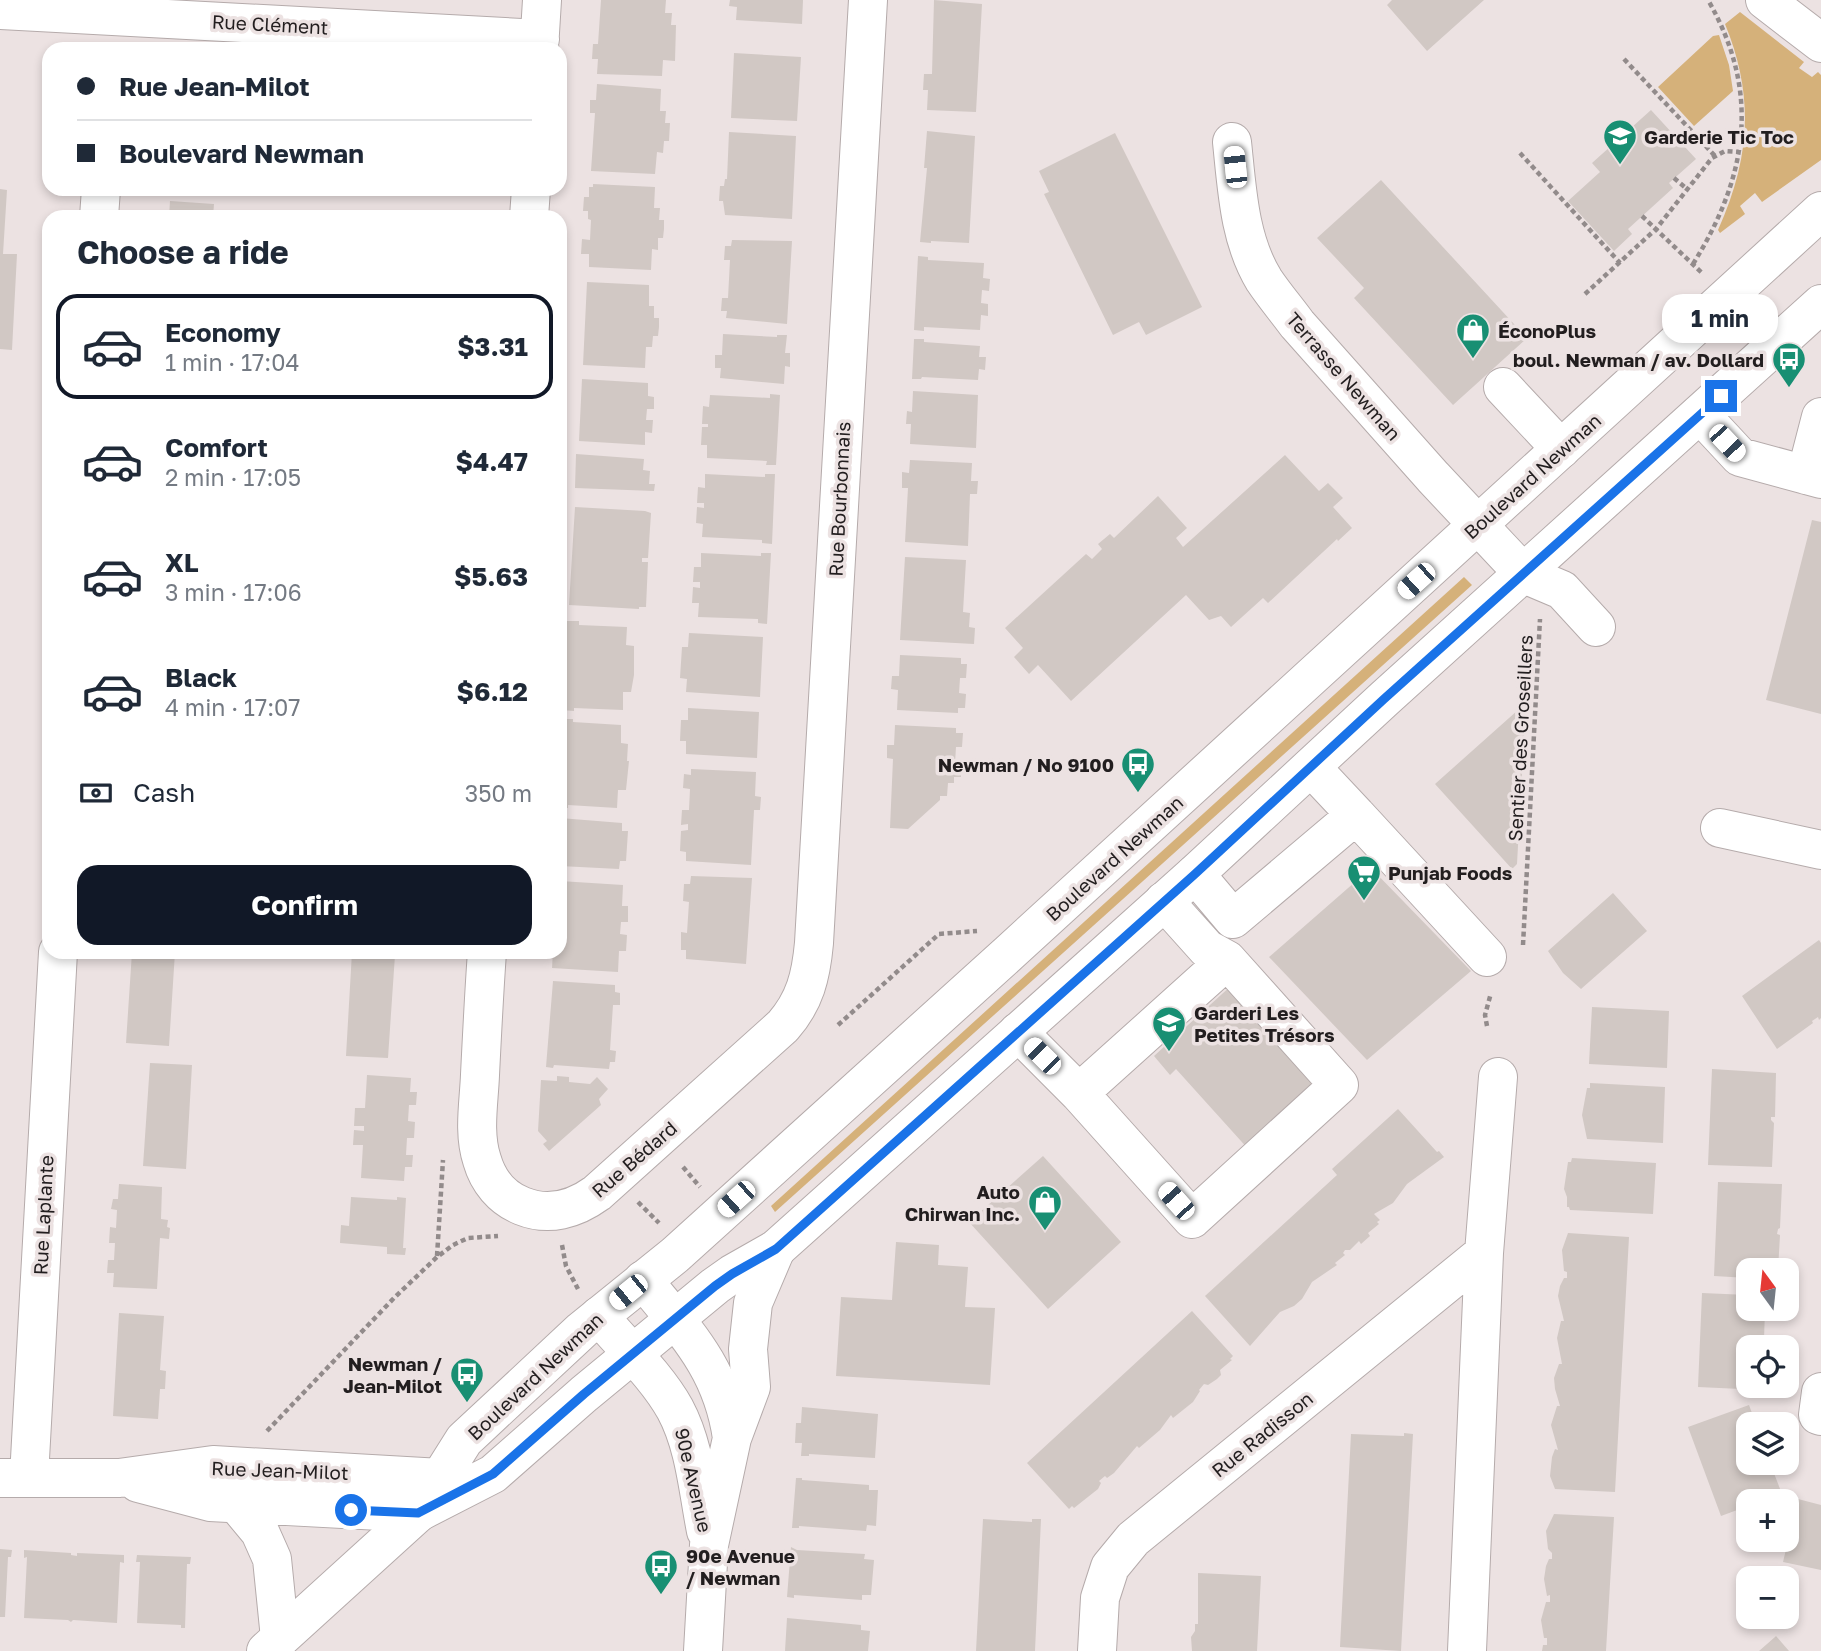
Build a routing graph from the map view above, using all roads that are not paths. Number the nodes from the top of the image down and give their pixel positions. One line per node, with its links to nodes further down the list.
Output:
1 (542, 0): 7 (street)
2 (868, 0): 30 (street, Rue Bourbonnais)
3 (1765, 0): 8 (street)
4 (0, 10): 5 (street, Rue Clément)
5 (111, 22): 6 (street, Rue Clément)
6 (501, 42)
7 (540, 42)
8 (1821, 43)
9 (1232, 142): 17 (street, Terrasse Newman)
10 (1821, 211): 15 (street, Boulevard Newman)
11 (1821, 304): 13 (street, Boulevard Newman)
12 (1503, 387): 15 (street)
13 (1700, 414): 16 (street); 18 (street, Boulevard Newman)
14 (1821, 417): 16 (street)
15 (1562, 449): 17 (street, Boulevard Newman)
16 (1814, 477)
17 (1478, 524): 18 (street, Terrasse Newman); 36 (street, Boulevard Newman)
18 (1524, 574): 19 (street); 20 (street, Boulevard Newman)
19 (1596, 627)
20 (1311, 767): 21 (street); 24 (street, Boulevard Newman)
21 (1356, 815): 24 (street); 29 (street)
22 (1720, 828): 23 (street)
23 (1821, 850)
24 (1195, 874): 25 (street, Boulevard Newman)
25 (1164, 901): 28 (street); 31 (street, Boulevard Newman)
26 (57, 959): 43 (street, Rue Laplante)
27 (487, 959): 30 (street, Rue Bédard)
28 (1227, 960): 33 (street); 33 (street)
29 (1501, 966)
30 (803, 998)
31 (1018, 1032): 33 (street); 34 (street, Boulevard Newman)
32 (1498, 1077): 35 (street)
33 (1079, 1093)
34 (776, 1249): 38 (street, Boulevard Newman); 42 (street)
35 (1484, 1253): 51 (street, Rue Radisson); 52 (street)
36 (643, 1280): 37 (street, Boulevard Newman); 38 (street, 90e Avenue)
37 (591, 1307): 39 (street, 90e Avenue); 45 (street, Boulevard Newman)
38 (675, 1319): 39 (street, Boulevard Newman); 42 (street, 90e Avenue)
39 (632, 1355): 47 (street, Boulevard Newman); 48 (street, 90e Avenue)
40 (1821, 1392): 41 (street)
41 (1821, 1416)
42 (732, 1438): 48 (street, 90e Avenue)
43 (14, 1478): 44 (street, Rue Jean-Milot)
44 (118, 1478): 45 (street, Rue Jean-Milot); 46 (street, Rue Jean-Milot)
45 (442, 1478): 47 (street, Boulevard Newman)
46 (236, 1503): 47 (street, Rue Jean-Milot); 49 (street)
47 (418, 1513): 49 (street, Boulevard Newman)
48 (709, 1545): 50 (street, 90e Avenue)
49 (273, 1645)
50 (703, 1651)
51 (1097, 1651)
52 (1467, 1651)

